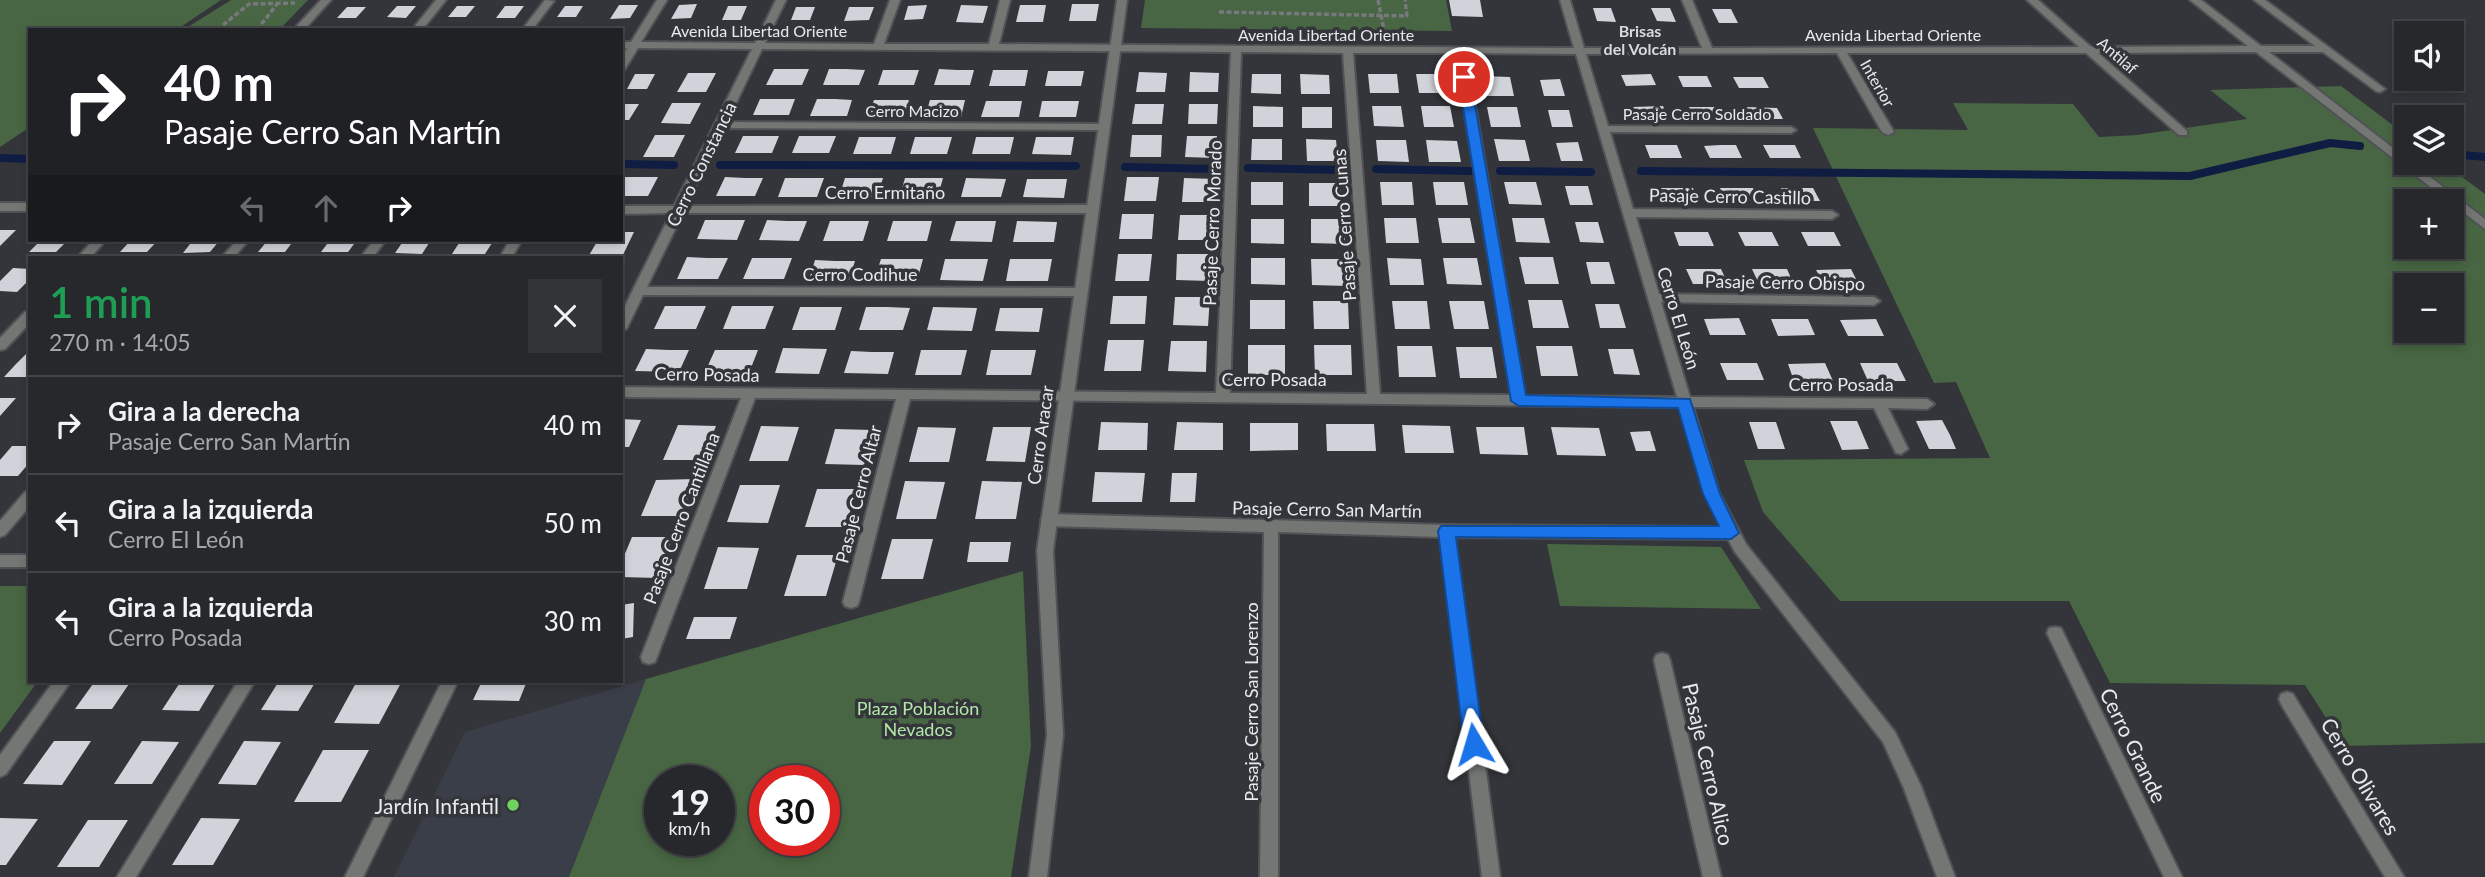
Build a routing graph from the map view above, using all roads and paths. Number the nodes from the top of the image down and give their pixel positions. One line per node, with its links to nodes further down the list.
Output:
1 (326, 0): 22 (street)
2 (441, 0): 23 (street)
3 (662, 0): 26 (street)
4 (781, 0): 27 (street, Cerro Constancia)
5 (895, 0): 28 (street)
6 (1005, 0): 29 (street)
7 (1122, 0): 30 (street, Cerro Aracar)
8 (1378, 0): 19 (path)
9 (1405, 0): 19 (path)
10 (1565, 0): 39 (street, Cerro El León)
11 (1687, 0): 40 (street)
12 (2032, 0): 38 (street, Antilaf)
13 (2195, 0): 32 (street)
14 (2259, 0): 33 (street)
15 (549, 1): 24 (street)
16 (278, 2): 17 (path); 20 (path); 21 (path)
17 (299, 3)
18 (1219, 12): 19 (path)
19 (1383, 17): 35 (path)
20 (223, 25)
21 (258, 28)
22 (300, 28)
23 (419, 28)
24 (529, 28)
25 (623, 45): 26 (street, Avenida Libertad Oriente)
26 (635, 45): 27 (street, Avenida Libertad Oriente); 41 (street)
27 (759, 46): 28 (street, Avenida Libertad Oriente); 43 (street, Cerro Constancia)
28 (878, 46): 29 (street, Avenida Libertad Oriente)
29 (993, 47): 30 (street, Avenida Libertad Oriente)
30 (1115, 48): 31 (street, Avenida Libertad Oriente); 44 (street, Cerro Aracar)
31 (1236, 49): 34 (street, Avenida Libertad Oriente); 74 (street, Pasaje Cerro Morado)
32 (2260, 49): 33 (street, Avenida Libertad Oriente); 38 (street, Avenida Libertad Oriente); 56 (street)
33 (2325, 49): 42 (street)
34 (1348, 50): 35 (street, Avenida Libertad Oriente); 75 (street, Pasaje Cerro Cunas)
35 (1387, 50): 36 (street, Avenida Libertad Oriente)
36 (1460, 50): 39 (street, Avenida Libertad Oriente); 76 (street)
37 (1840, 50): 38 (street, Avenida Libertad Oriente); 40 (street, Avenida Libertad Oriente); 47 (street, Interior)
38 (2088, 50): 48 (street, Antilaf)
39 (1580, 51): 40 (street, Avenida Libertad Oriente); 45 (street, Cerro El León)
40 (1708, 51)
41 (623, 64)
42 (2380, 89)
43 (720, 125): 44 (street, Cerro Macizo); 53 (street, Cerro Constancia)
44 (1104, 127): 51 (street, Cerro Aracar)
45 (1603, 129): 46 (street, Pasaje Cerro Soldado); 54 (street, Cerro El León)
46 (1791, 130)
47 (1888, 132)
48 (2183, 133)
49 (0, 207): 50 (street)
50 (28, 207)
51 (1092, 209): 53 (street, Cerro Ermitaño); 64 (street, Cerro Aracar)
52 (623, 210): 53 (street, Cerro Ermitaño)
53 (678, 211): 63 (street, Cerro Constancia)
54 (1628, 213): 55 (street, Pasaje Cerro Castillo); 65 (street, Cerro El León)
55 (1832, 215)
56 (2485, 225)
57 (98, 242): 60 (street)
58 (241, 242): 61 (street)
59 (378, 242): 62 (street)
60 (85, 256)
61 (229, 256)
62 (368, 256)
63 (639, 290): 64 (street, Cerro Codihue); 68 (street, Cerro Constancia)
64 (1080, 292): 73 (street, Cerro Aracar)
65 (1654, 298): 66 (street, Pasaje Cerro Obispo); 77 (street, Cerro El León)
66 (1874, 301)
67 (28, 317): 69 (street)
68 (623, 324)
69 (0, 346)
70 (623, 392): 71 (street, Cerro Posada)
71 (750, 393): 72 (street, Cerro Posada); 91 (street, Pasaje Cerro Cantillana)
72 (904, 395): 73 (street, Cerro Posada); 89 (street, Pasaje Cerro Altar)
73 (1065, 396): 74 (street, Cerro Posada); 82 (street, Cerro Aracar)
74 (1223, 398): 75 (street, Cerro Posada)
75 (1374, 399): 76 (street, Cerro Posada)
76 (1519, 401): 77 (street, Cerro Posada)
77 (1685, 403): 78 (street, Cerro Posada); 86 (street, Cerro El León)
78 (1878, 403): 79 (street, Cerro Posada); 80 (street)
79 (1927, 404)
80 (1901, 449)
81 (28, 498): 84 (street)
82 (1048, 520): 83 (street, Pasaje Cerro San Martín); 100 (street, Cerro Aracar)
83 (1271, 527): 85 (street, Pasaje Cerro San Martín); 101 (street, Pasaje Cerro San Lorenzo)
84 (0, 531)
85 (1447, 531): 86 (street, Pasaje Cerro San Martín); 102 (street)
86 (1731, 533): 104 (street, Cerro El León)
87 (0, 561): 88 (street)
88 (28, 561)
89 (851, 602)
90 (2055, 633): 105 (street, Cerro Grande)
91 (649, 657)
92 (1662, 660): 103 (street, Pasaje Cerro Alico)
93 (63, 683): 97 (street)
94 (246, 683): 98 (street)
95 (449, 683): 99 (street)
96 (2287, 699): 106 (street, Cerro Olivares)
97 (0, 769)
98 (126, 877)
99 (354, 877)
100 (1038, 877)
101 (1269, 877)
102 (1491, 877)
103 (1712, 877)
104 (1946, 877)
105 (2173, 877)
106 (2395, 877)

